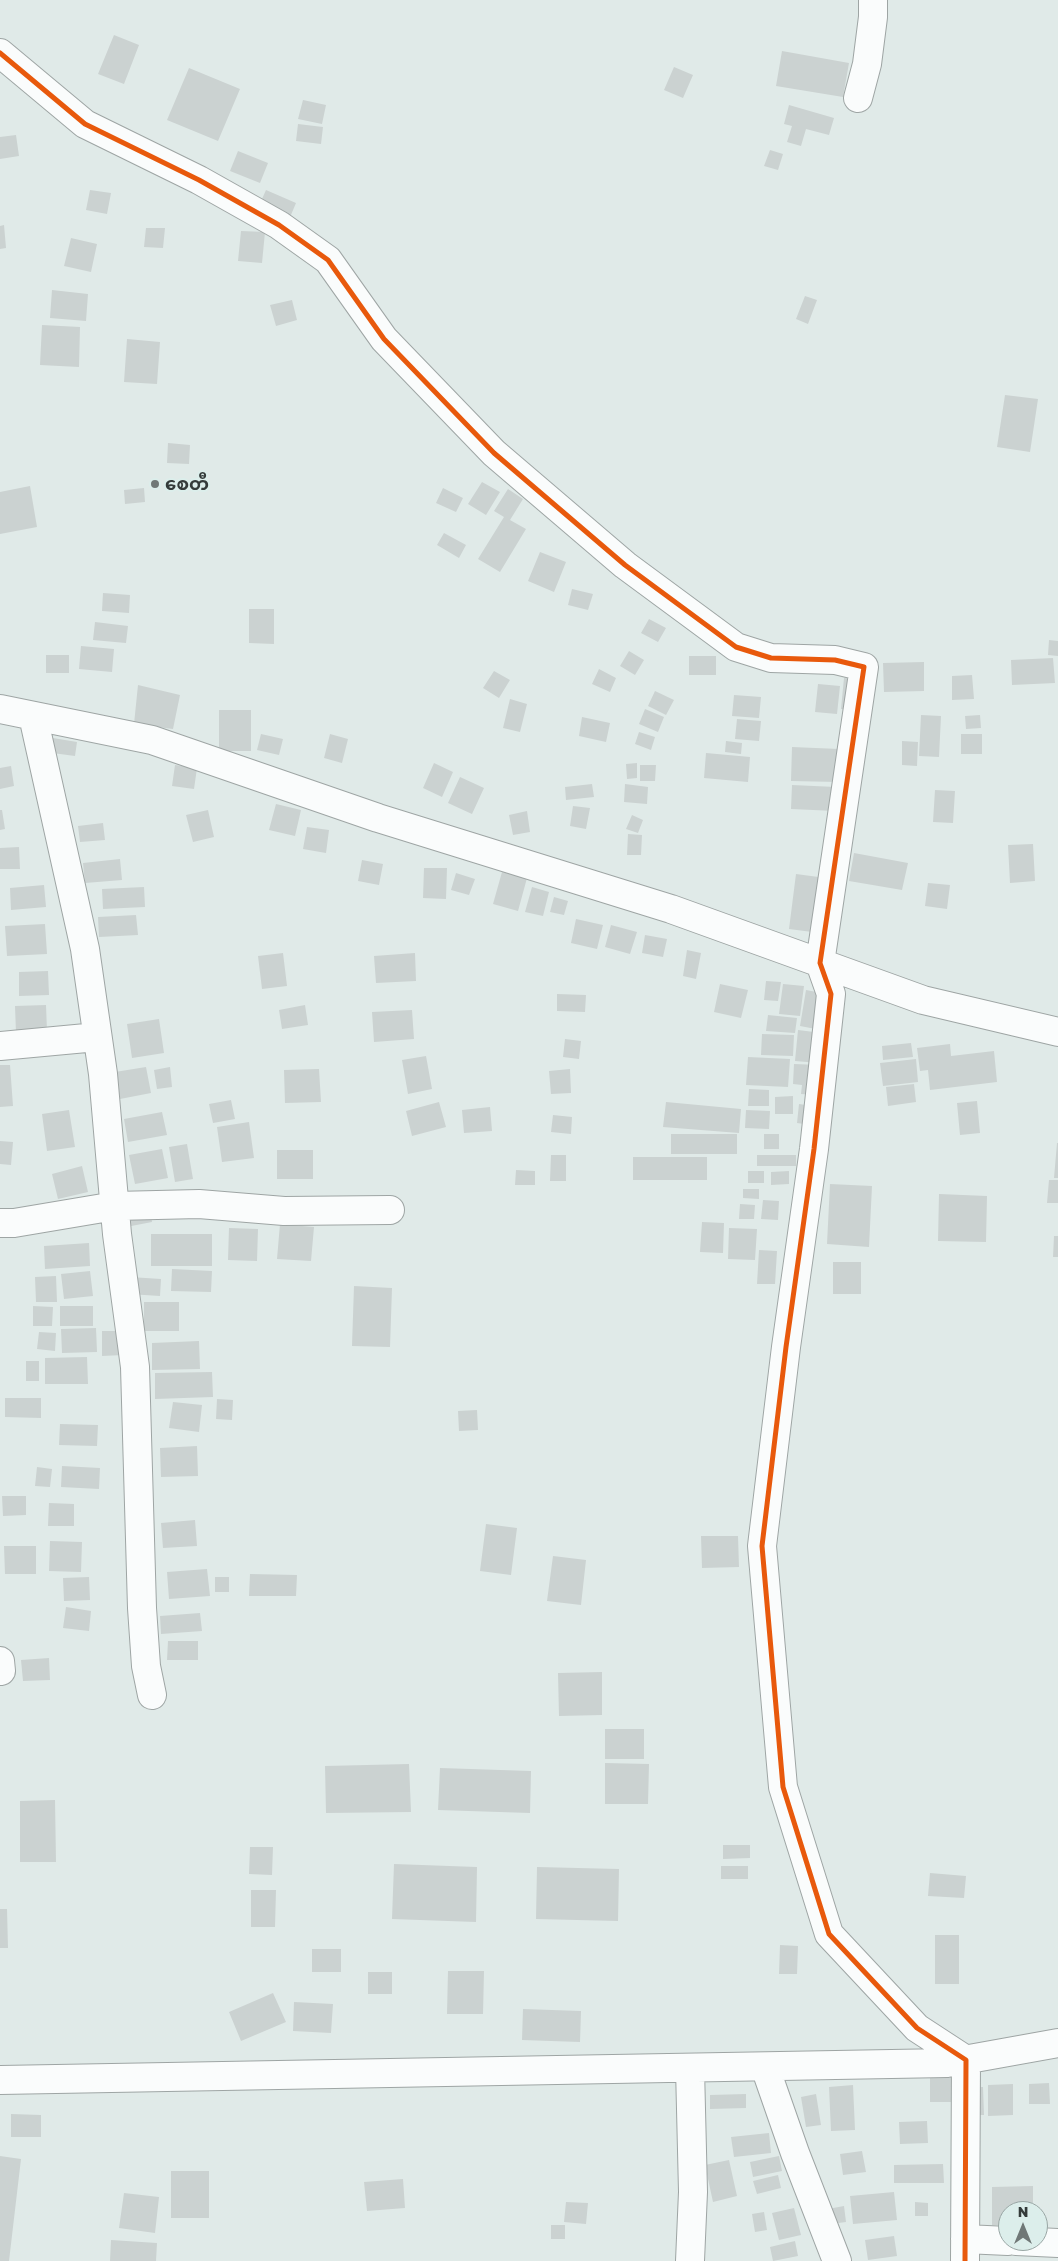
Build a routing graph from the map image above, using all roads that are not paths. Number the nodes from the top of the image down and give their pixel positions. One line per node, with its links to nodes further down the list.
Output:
1 (873, 0): 3 (street)
2 (0, 53): 6 (street)
3 (858, 98)
4 (0, 709): 5 (street)
5 (33, 716): 6 (street); 8 (street)
6 (820, 963): 7 (street); 15 (street)
7 (1058, 1032)
8 (97, 1037): 9 (street); 10 (street)
9 (0, 1046)
10 (115, 1206): 11 (street); 12 (street); 13 (street)
11 (390, 1210)
12 (0, 1223)
13 (152, 1695)
14 (1058, 2043): 15 (street)
15 (966, 2060): 16 (street); 20 (street)
16 (765, 2066): 17 (street); 22 (street)
17 (690, 2068): 18 (street); 21 (street)
18 (0, 2080)
19 (998, 2243): 20 (street)
20 (965, 2250)
21 (690, 2261)
22 (837, 2261)

